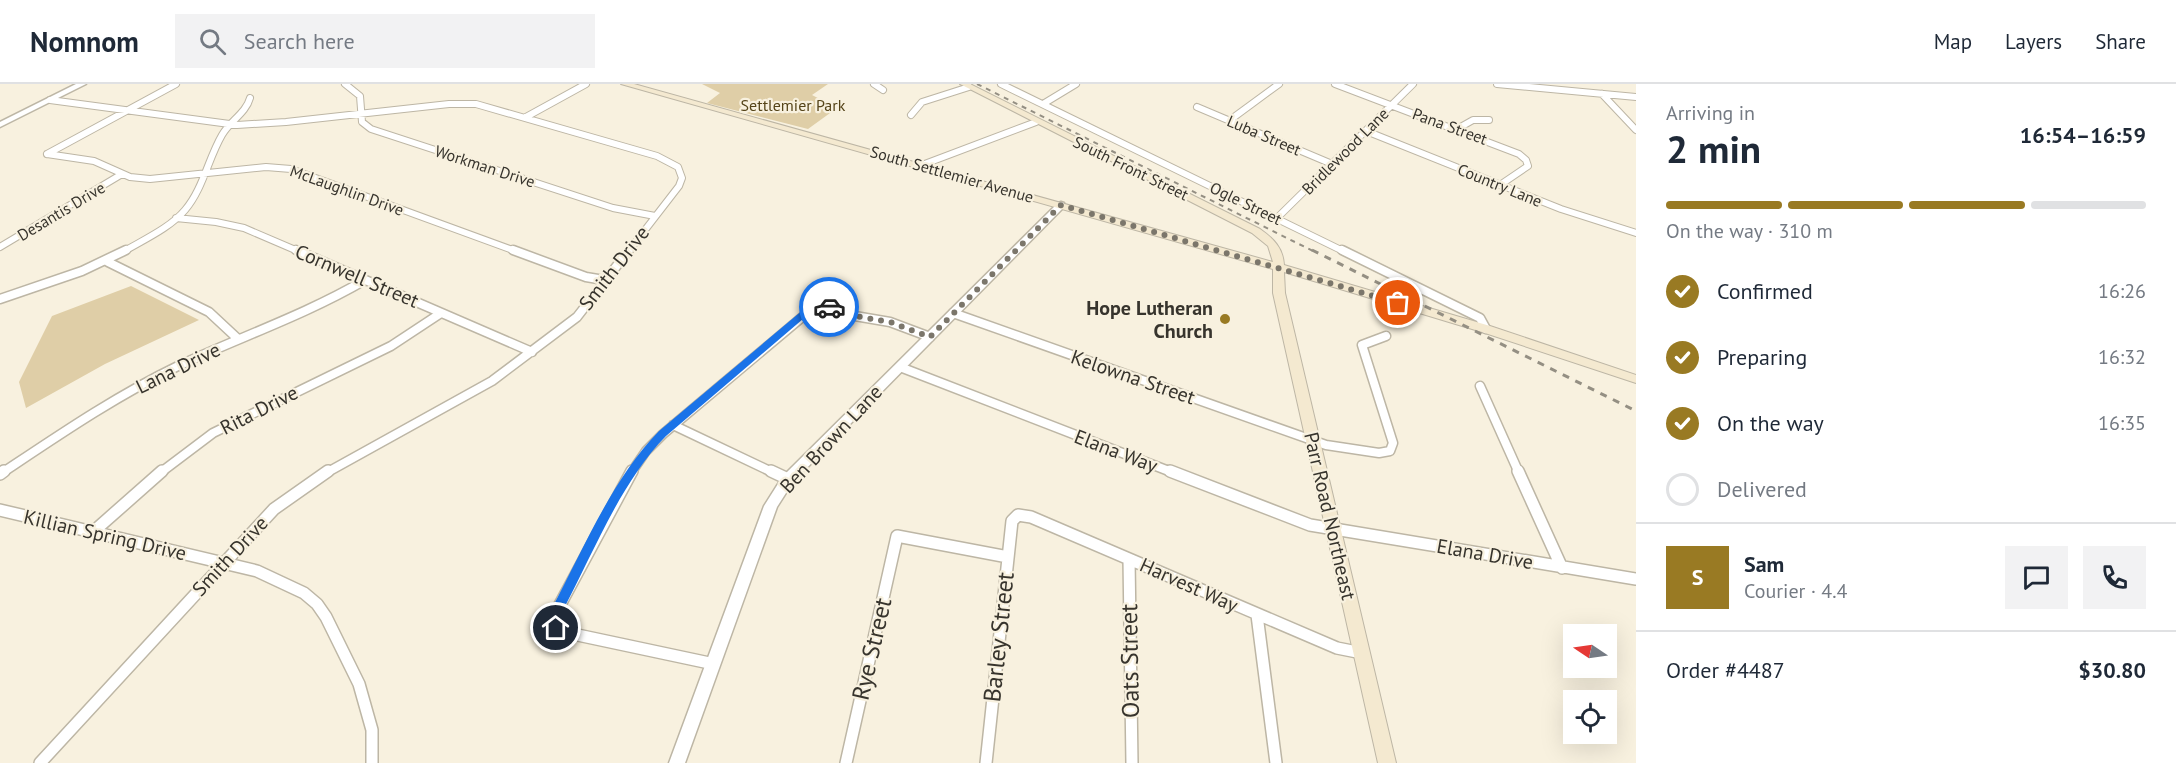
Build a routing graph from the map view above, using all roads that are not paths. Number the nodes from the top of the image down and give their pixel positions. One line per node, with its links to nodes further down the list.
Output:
1 (82, 84): 18 (street)
2 (176, 84): 22 (street)
3 (345, 84): 23 (street, Workman Drive)
4 (586, 84): 25 (street)
5 (625, 84): 35 (main road, South Settlemier Avenue)
6 (874, 84): 14 (street)
7 (1001, 84): 19 (street, Ogle Street)
8 (1076, 84): 19 (street)
9 (1279, 84): 26 (street)
10 (1335, 84): 20 (street, Pana Street)
11 (1413, 84): 20 (street, Bridlewood Lane)
12 (1497, 84): 15 (street)
13 (966, 85): 24 (street); 28 (main road, South Front Street)
14 (884, 90)
15 (1602, 94): 16 (street); 32 (street)
16 (1636, 97)
17 (250, 98): 29 (street)
18 (50, 100): 22 (street, Smith Drive); 30 (street)
19 (1043, 104): 42 (street, Ogle Street)
20 (1392, 105): 31 (street, Pana Street); 33 (street, Bridlewood Lane)
21 (1197, 107): 26 (street, Luba Street)
22 (127, 111): 29 (street, Smith Drive); 36 (street, McLaughlin Drive)
23 (362, 114): 25 (street, Smith Drive); 29 (street, Smith Drive); 40 (street, Workman Drive)
24 (911, 115)
25 (526, 117): 40 (street, Smith Drive)
26 (1230, 120): 34 (street, Luba Street)
27 (1490, 120): 31 (street)
28 (1036, 122): 35 (street); 46 (main road, South Front Street)
29 (229, 124): 37 (street)
30 (0, 125)
31 (1457, 129): 38 (street, Pana Street)
32 (1636, 130)
33 (1366, 132): 34 (street, Bridlewood Lane); 38 (street, Country Lane)
34 (1332, 164): 42 (street, Bridlewood Lane)
35 (922, 165): 39 (main road, South Settlemier Avenue)
36 (122, 174): 37 (street, McLaughlin Drive); 44 (street, Desantis Drive)
37 (204, 174): 41 (street); 48 (street, McLaughlin Drive)
38 (1500, 185): 43 (street, Country Lane)
39 (1061, 205): 46 (main road, South Settlemier Avenue); 51 (street, Ben Brown Lane)
40 (655, 216): 48 (street, Smith Drive)
41 (176, 218): 45 (street); 47 (street, Cornwell Street)
42 (1277, 218): 52 (street, Ogle Street)
43 (1636, 233)
44 (0, 248)
45 (108, 262): 49 (street); 55 (street)
46 (1280, 268): 52 (main road, South Settlemier Avenue); 61 (main road, Parr Road Northeast)
47 (365, 280): 50 (street, Cornwell Street); 55 (street, Lana Drive)
48 (604, 280): 56 (street, Smith Drive)
49 (0, 299)
50 (441, 313): 56 (street, Cornwell Street); 67 (street, Rita Drive)
51 (953, 313): 54 (street, Ben Brown Lane); 61 (street, Kelowna Street)
52 (1486, 329): 58 (main road, South Settlemier Avenue)
53 (1386, 336): 61 (street, Kelowna Street)
54 (930, 337): 57 (street, Ben Brown Lane); 60 (street)
55 (238, 339): 62 (street, Lana Drive)
56 (532, 352): 70 (street, Smith Drive)
57 (900, 367): 63 (street, Ben Brown Lane); 66 (street, Elana Way)
58 (1636, 379)
59 (1480, 386): 71 (street)
60 (673, 425): 63 (street); 75 (street)
61 (1313, 441): 66 (main road, Parr Road Northeast)
62 (0, 474)
63 (788, 479): 75 (street, Ben Brown Lane)
64 (0, 510): 67 (street, Killian Spring Drive)
65 (1018, 515): 68 (street, Barley Street); 69 (street, Harvest Way)
66 (1334, 529): 71 (street, Elana Drive); 74 (main road, Parr Road Northeast)
67 (93, 532): 70 (street, Killian Spring Drive)
68 (1008, 557): 79 (street, Rye Street); 80 (street, Barley Street)
69 (1129, 559): 73 (street, Harvest Way); 81 (street, Oats Street)
70 (224, 562): 76 (street, Smith Drive); 77 (street, Killian Spring Drive)
71 (1562, 568): 72 (street, Elana Drive)
72 (1636, 579)
73 (1257, 615): 74 (street, Harvest Way); 82 (street)
74 (1362, 653): 83 (main road, Parr Road Northeast)
75 (714, 664): 78 (street, Ben Brown Lane)
76 (40, 763)
77 (372, 763)
78 (677, 763)
79 (846, 763)
80 (986, 763)
81 (1132, 763)
82 (1276, 763)
83 (1387, 763)

